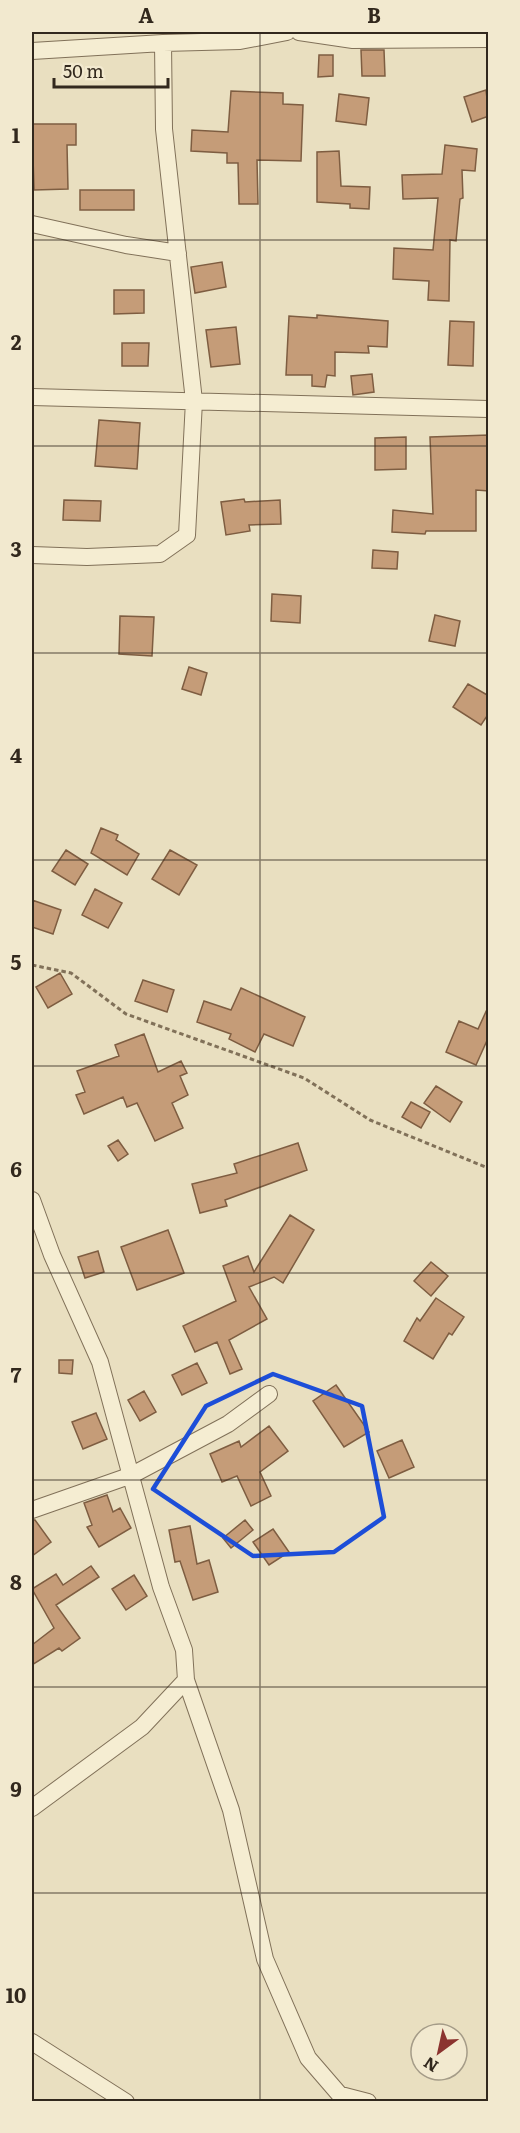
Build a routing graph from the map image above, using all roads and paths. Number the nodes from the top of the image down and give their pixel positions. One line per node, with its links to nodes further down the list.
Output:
1 (286, 32): 3 (street)
2 (299, 32): 4 (street)
3 (225, 37): 5 (street)
4 (489, 39)
5 (163, 43): 6 (street); 8 (street)
6 (32, 51)
7 (32, 224): 8 (street)
8 (178, 253): 10 (street)
9 (32, 397): 10 (street)
10 (194, 401): 11 (street); 12 (street)
11 (489, 409)
12 (32, 555)
13 (32, 965): 14 (path)
14 (489, 1168)
15 (32, 1200): 17 (street)
16 (269, 1394): 17 (street)
17 (132, 1475): 18 (street); 19 (street)
18 (32, 1510)
19 (186, 1680): 20 (street); 22 (street)
20 (32, 1808)
21 (32, 2042): 23 (street)
22 (344, 2098): 24 (street)
23 (126, 2102)
24 (368, 2102)

